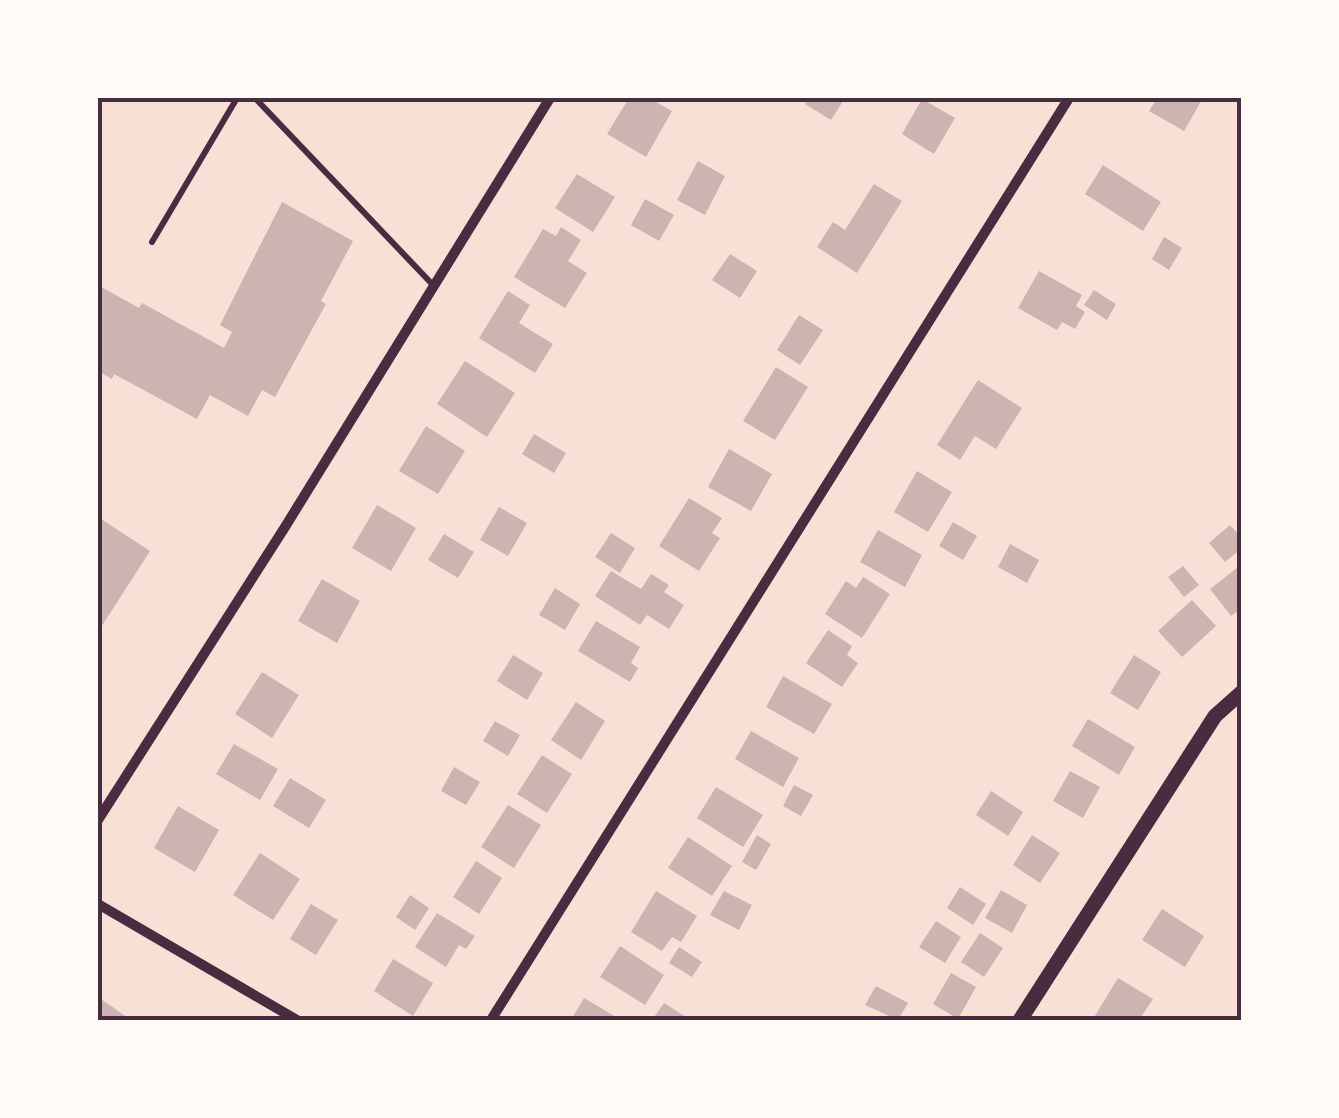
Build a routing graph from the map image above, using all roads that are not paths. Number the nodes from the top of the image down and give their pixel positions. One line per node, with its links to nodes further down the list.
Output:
1 (238, 98): 5 (lane)
2 (255, 98): 6 (lane)
3 (550, 98): 6 (street)
4 (1069, 98): 11 (street)
5 (152, 242)
6 (434, 286): 8 (street)
7 (1242, 692): 12 (street)
8 (98, 820)
9 (98, 904): 10 (street)
10 (297, 1020)
11 (491, 1020)
12 (1020, 1020)

